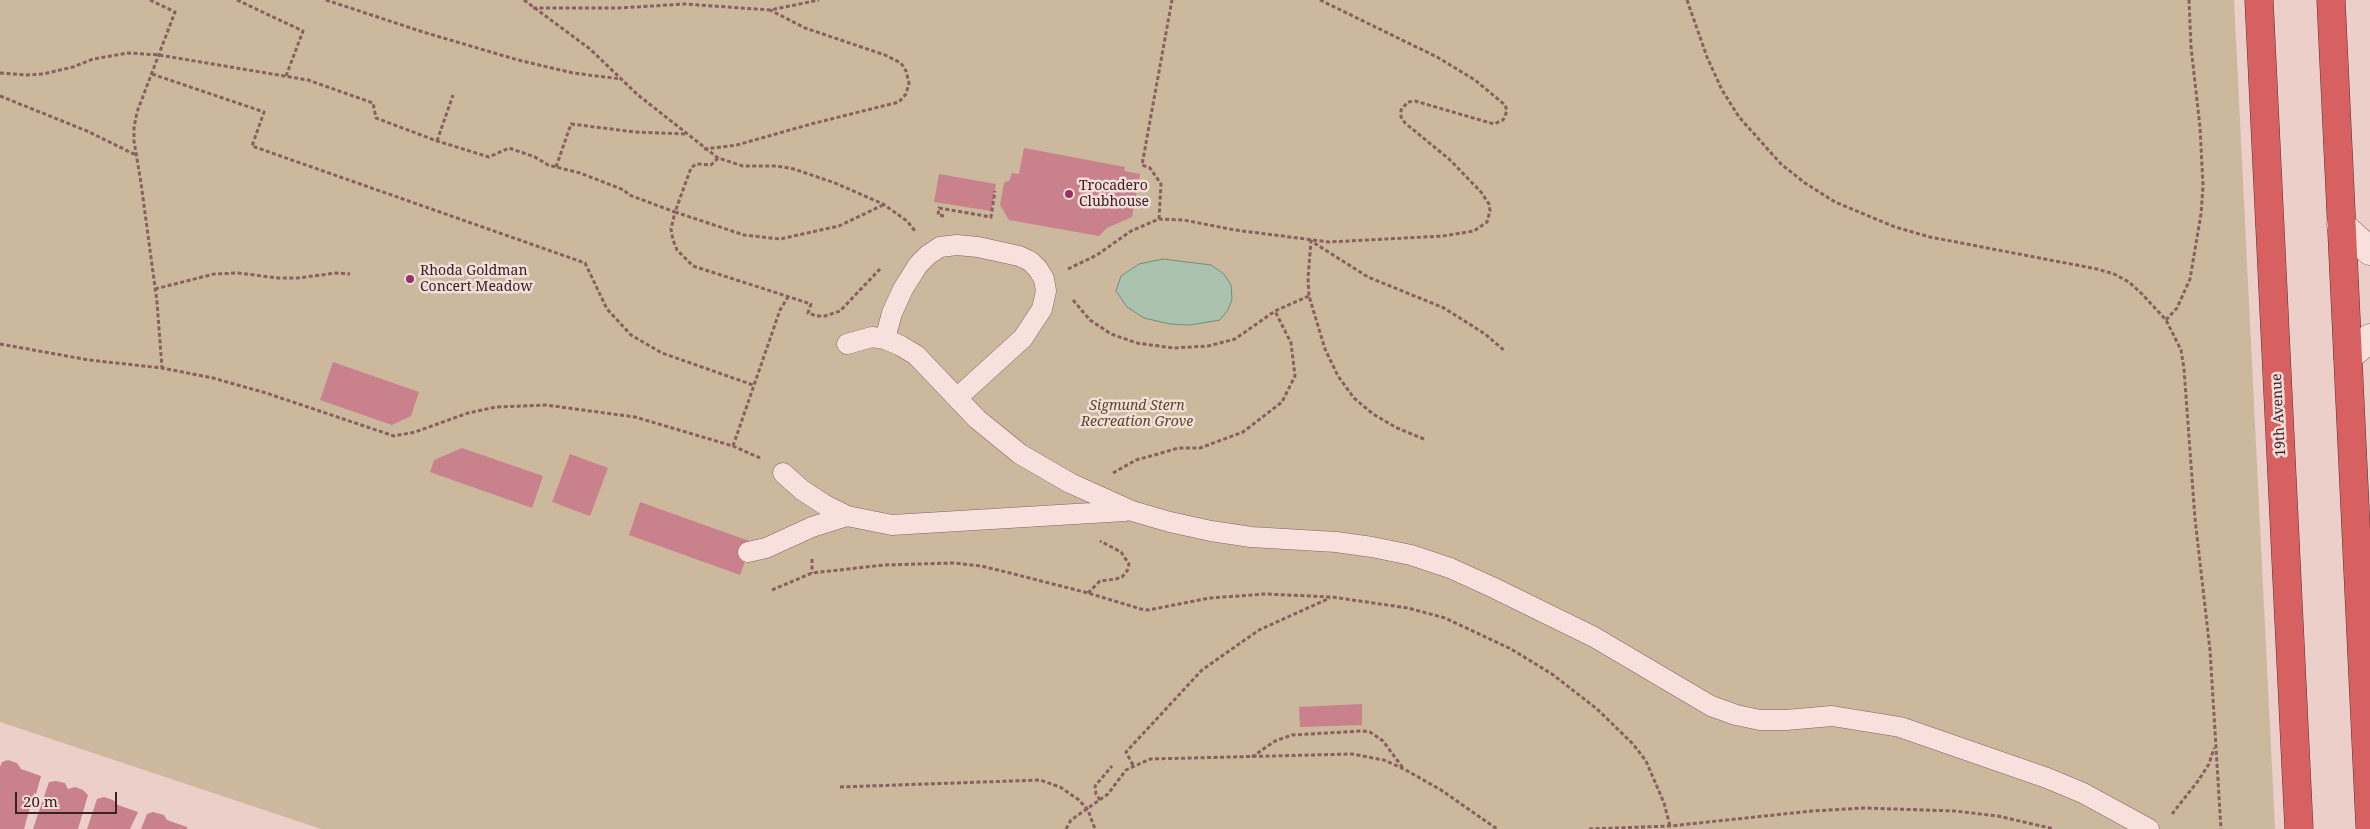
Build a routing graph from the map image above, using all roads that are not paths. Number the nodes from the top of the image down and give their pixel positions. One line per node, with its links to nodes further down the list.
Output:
1 (2259, 0): 17 (highway, 19th Avenue)
2 (2331, 0): 3 (highway)
3 (2341, 225): 4 (street); 8 (highway)
4 (2370, 251)
5 (2370, 338): 8 (street)
6 (885, 339): 7 (lane); 9 (lane); 9 (lane)
7 (847, 344)
8 (2348, 357): 13 (highway)
9 (957, 398): 11 (lane)
10 (783, 473): 12 (lane)
11 (1132, 511): 12 (lane); 16 (lane)
12 (847, 516): 14 (lane)
13 (2363, 523): 15 (highway)
14 (748, 552)
15 (2370, 826)
16 (2149, 829)
17 (2299, 829)

